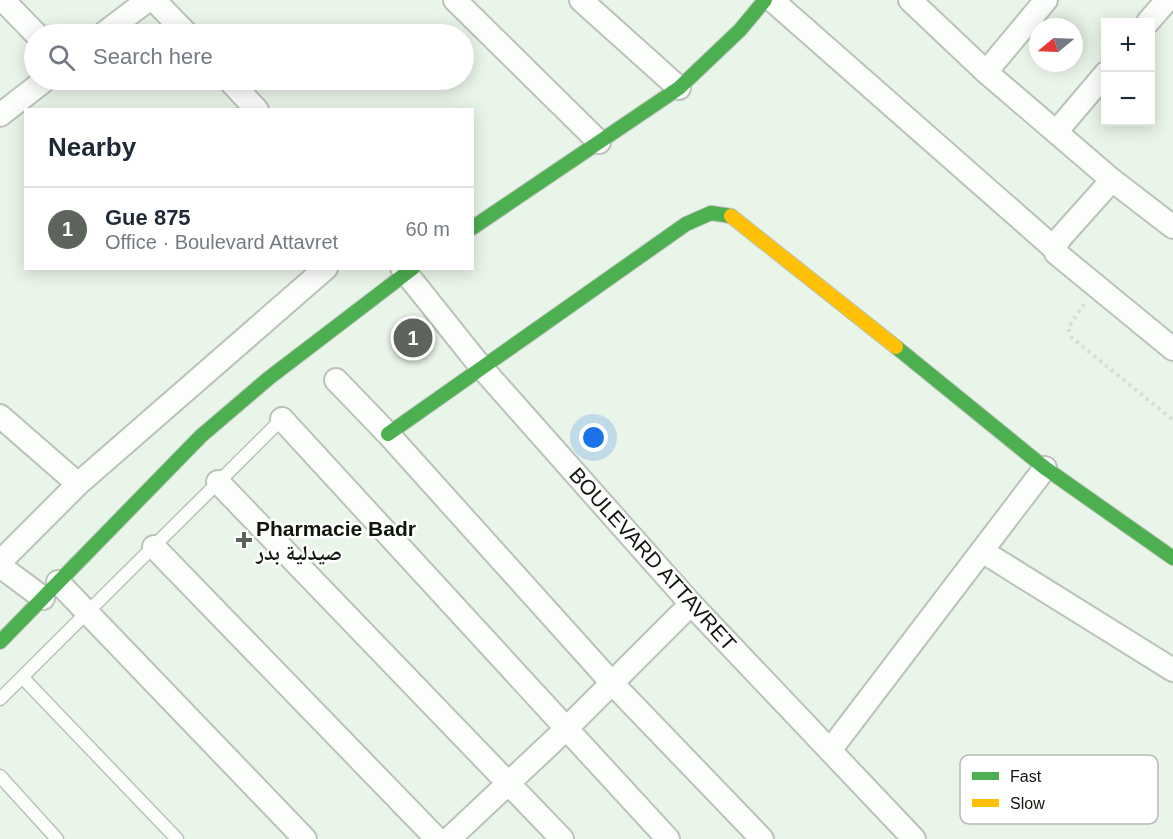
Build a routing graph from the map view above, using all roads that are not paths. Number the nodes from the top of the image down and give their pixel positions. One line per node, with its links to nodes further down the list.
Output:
1 (3, 0): 12 (street)
2 (148, 0): 13 (street)
3 (154, 0): 14 (street)
4 (455, 0): 23 (street)
5 (581, 0): 17 (street)
6 (765, 0): 17 (street)
7 (772, 0): 27 (street)
8 (1046, 0): 15 (street)
9 (1167, 0): 11 (street)
10 (923, 4): 15 (street)
11 (1151, 18)
12 (26, 24)
13 (116, 24)
14 (177, 24)
15 (986, 72): 22 (street)
16 (1101, 79): 22 (street)
17 (679, 88): 23 (street)
18 (29, 90): 20 (street)
19 (238, 90): 21 (street)
20 (4, 105)
21 (255, 108)
22 (1056, 132): 24 (street)
23 (599, 142): 25 (street)
24 (1112, 180): 26 (street); 27 (street)
25 (474, 227)
26 (1173, 227)
27 (1056, 249): 30 (street)
28 (324, 270): 38 (street)
29 (408, 270): 31 (street, BOULEVARD ATTAVRET); 43 (street)
30 (1173, 349)
31 (481, 367): 35 (street); 36 (street); 45 (street, BOULEVARD ATTAVRET)
32 (336, 381): 35 (street)
33 (0, 416): 38 (street)
34 (282, 419): 37 (lane); 52 (street)
35 (388, 434): 50 (street)
36 (1045, 468): 40 (street); 41 (street)
37 (218, 482): 39 (lane); 55 (street)
38 (78, 484): 42 (street)
39 (154, 548): 46 (lane); 59 (street)
40 (982, 551): 48 (street); 53 (street)
41 (1173, 558)
42 (0, 564): 44 (street)
43 (58, 582): 44 (street); 46 (street)
44 (43, 598): 47 (street)
45 (691, 604): 50 (street); 53 (street, BOULEVARD ATTAVRET)
46 (88, 612): 49 (lane); 58 (street)
47 (0, 642)
48 (1173, 670)
49 (22, 677): 51 (lane); 57 (lane)
50 (612, 683): 52 (street); 63 (street)
51 (0, 699)
52 (566, 729): 55 (street); 62 (street)
53 (831, 749): 64 (street, BOULEVARD ATTAVRET)
54 (0, 776): 56 (lane)
55 (509, 783): 60 (street); 61 (street)
56 (57, 839)
57 (177, 839)
58 (306, 839)
59 (437, 839)
60 (449, 839)
61 (562, 839)
62 (668, 839)
63 (762, 839)
64 (914, 839)

